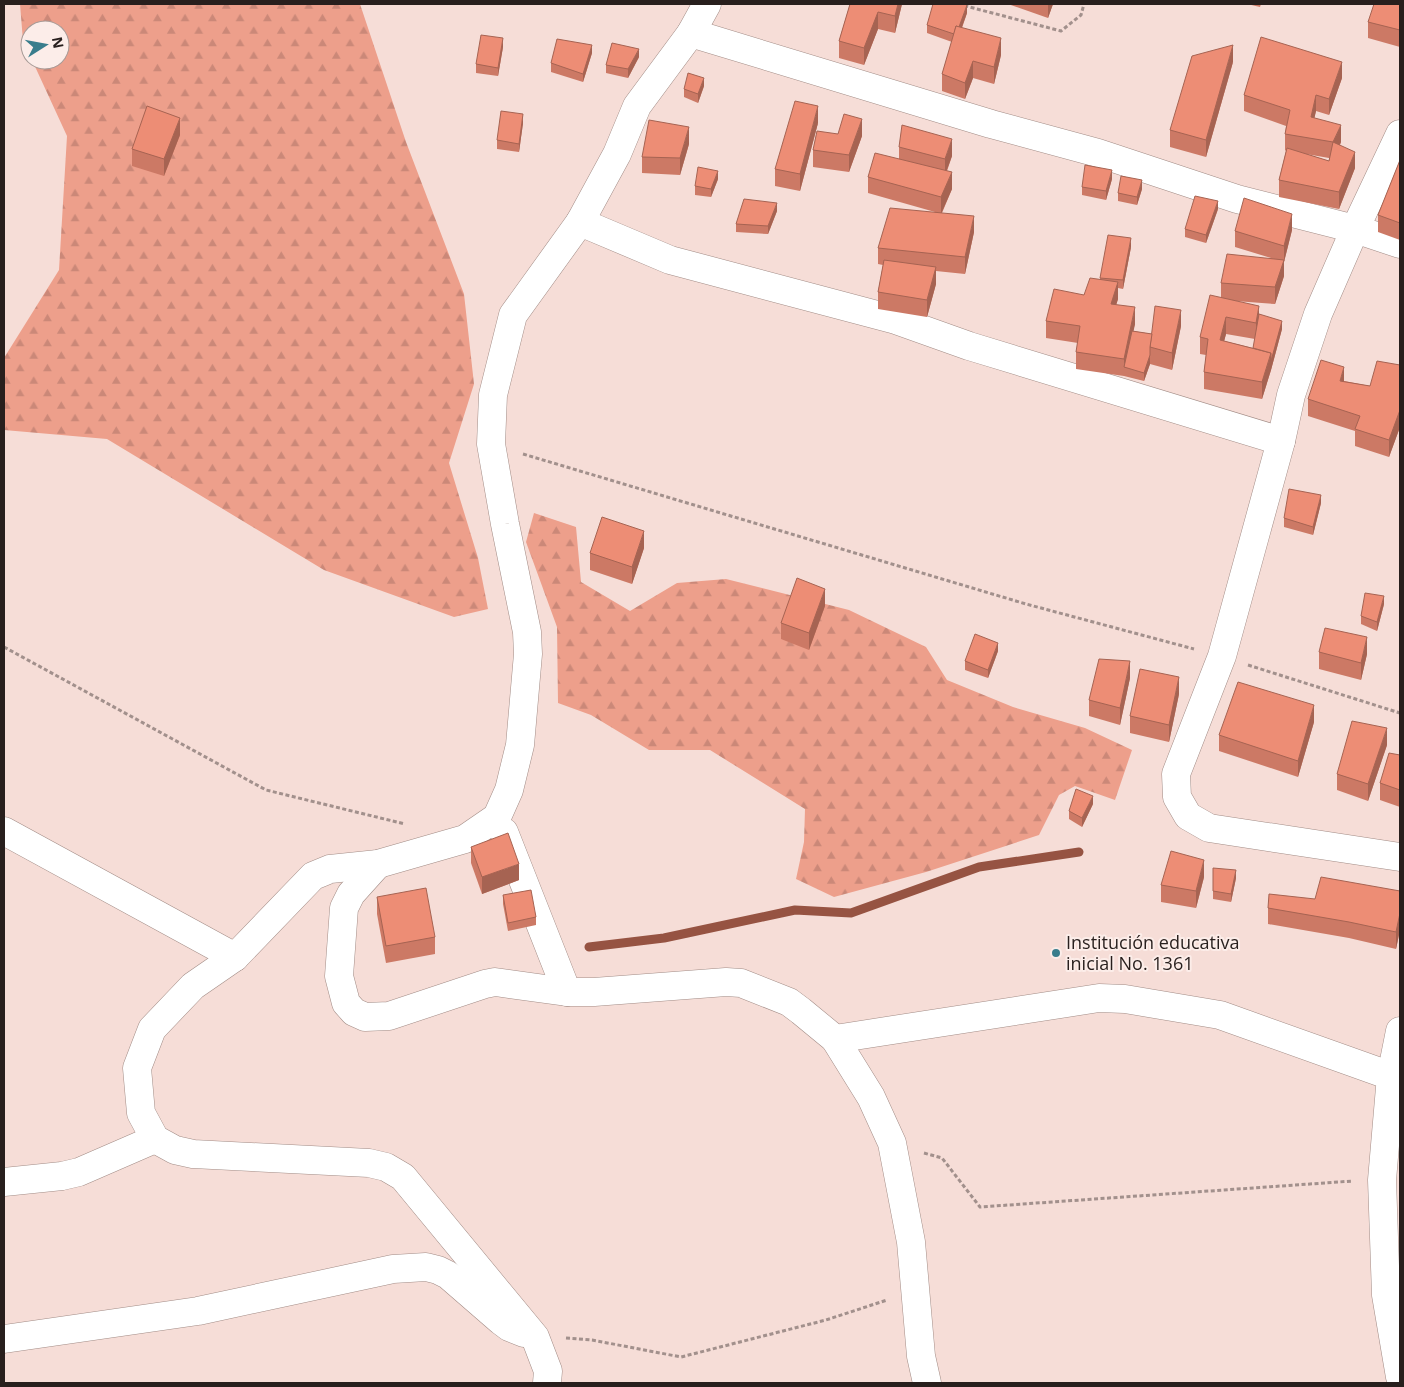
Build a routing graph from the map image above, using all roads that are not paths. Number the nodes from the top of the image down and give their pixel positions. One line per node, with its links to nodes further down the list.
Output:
1 (707, 4): 2 (street)
2 (691, 32): 4 (street); 5 (street)
3 (1400, 134): 5 (street)
4 (580, 222): 7 (street); 8 (street)
5 (1354, 229): 6 (street); 7 (street)
6 (1400, 244)
7 (1281, 441): 10 (street)
8 (497, 817): 11 (street); 13 (street)
9 (4, 831): 12 (street)
10 (1400, 857)
11 (378, 864): 12 (street); 13 (street)
12 (235, 957): 17 (street)
13 (567, 992): 15 (street)
14 (1400, 1031): 16 (street)
15 (836, 1039): 16 (street); 23 (street)
16 (1391, 1076): 21 (street)
17 (155, 1139): 18 (street); 19 (street)
18 (4, 1182)
19 (535, 1337): 20 (street); 22 (street)
20 (4, 1339)
21 (1400, 1377)
22 (551, 1379)
23 (927, 1383)

